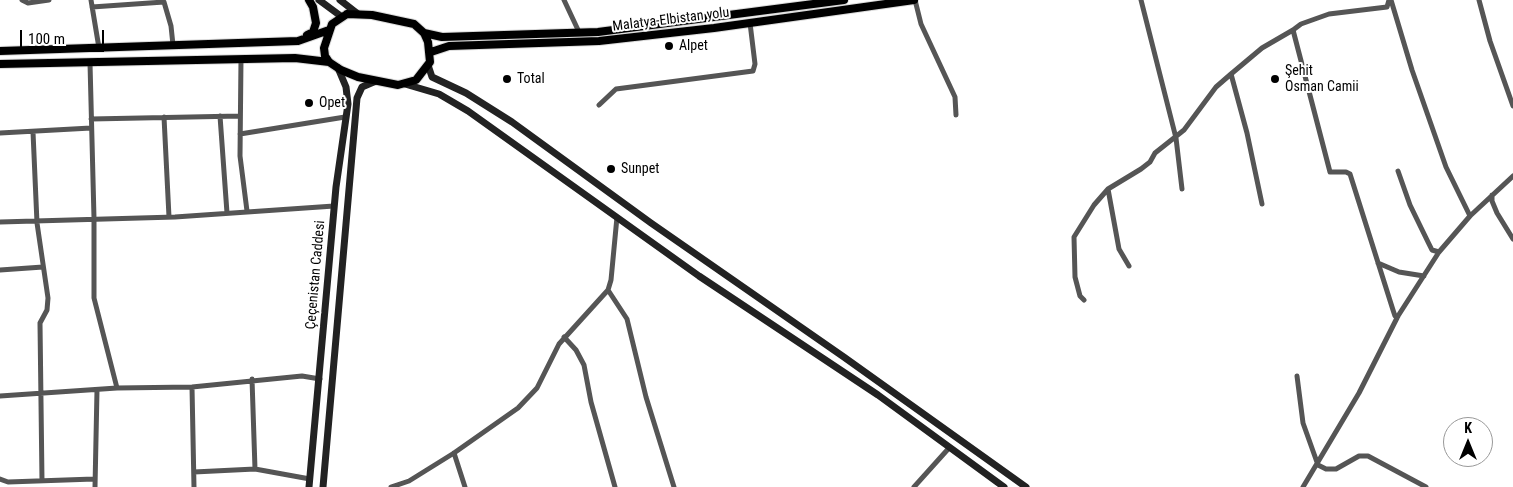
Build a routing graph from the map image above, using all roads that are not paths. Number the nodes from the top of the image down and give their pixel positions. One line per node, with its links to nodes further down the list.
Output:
1 (22, 0): 2 (street)
2 (48, 0)
3 (91, 0): 16 (street)
4 (308, 0): 24 (main road)
5 (319, 0): 18 (main road)
6 (340, 0): 17 (main road)
7 (564, 0): 22 (street)
8 (844, 0): 15 (main road, Malatya-Elbistan yolu)
9 (915, 0): 19 (main road, Malatya-Elbistan yolu); 40 (street)
10 (1141, 0): 50 (street)
11 (1390, 0): 21 (street); 60 (street)
12 (1480, 0): 39 (street)
13 (142, 1): 14 (street); 16 (street)
14 (164, 1): 25 (street)
15 (824, 2): 22 (main road, Malatya-Elbistan yolu)
16 (92, 7): 26 (street)
17 (358, 14): 18 (main road); 23 (main road)
18 (342, 16): 20 (main road)
19 (750, 23): 28 (main road, Malatya-Elbistan yolu); 38 (street)
20 (329, 30): 24 (main road); 30 (main road)
21 (1293, 30): 35 (street); 68 (street)
22 (579, 32): 23 (main road, Malatya-Elbistan yolu)
23 (424, 33): 28 (main road)
24 (298, 41): 25 (main road)
25 (172, 45): 26 (main road)
26 (99, 48): 27 (main road)
27 (0, 51)
28 (431, 52): 33 (main road)
29 (241, 59): 30 (main road); 31 (main road); 42 (street)
30 (329, 62): 34 (main road)
31 (90, 63): 32 (main road); 45 (street)
32 (0, 64)
33 (428, 65): 37 (main road); 104 (main road)
34 (338, 68): 36 (main road); 44 (main road, Çeçenistan Caddesi)
35 (1231, 74): 50 (street); 56 (street)
36 (376, 81): 37 (main road); 97 (main road, Çeçenistan Caddesi)
37 (405, 84): 62 (main road)
38 (599, 105)
39 (1513, 106)
40 (956, 115)
41 (220, 116): 42 (street); 43 (street); 59 (street)
42 (240, 116): 49 (street)
43 (164, 117): 45 (street); 61 (street)
44 (345, 117): 49 (street); 57 (main road, Çeçenistan Caddesi)
45 (91, 119): 46 (street)
46 (91, 128): 47 (street); 63 (street)
47 (33, 132): 48 (street); 65 (street)
48 (0, 133)
49 (240, 134): 58 (street)
50 (1176, 138): 53 (street); 54 (street)
51 (1398, 171): 67 (street)
52 (1513, 176): 55 (street)
53 (1108, 189): 69 (street); 74 (street)
54 (1182, 189)
55 (1492, 194): 60 (street); 66 (street)
56 (1262, 204)
57 (334, 206): 58 (street); 78 (main road, Çeçenistan Caddesi)
58 (247, 211): 59 (street)
59 (227, 213): 61 (street)
60 (1470, 216): 67 (street)
61 (169, 217): 63 (street)
62 (617, 217): 73 (street); 85 (main road)
63 (94, 218): 65 (street); 81 (street)
64 (0, 222): 65 (street)
65 (37, 222): 70 (street)
66 (1513, 239)
67 (1439, 252): 72 (street)
68 (1378, 263): 72 (street); 75 (street)
69 (1129, 266)
70 (43, 267): 71 (street); 83 (street)
71 (0, 270)
72 (1424, 276): 75 (street)
73 (608, 290): 76 (street); 101 (street)
74 (1084, 300)
75 (1398, 316): 87 (street)
76 (564, 337): 86 (street); 100 (street)
77 (1297, 376): 87 (street)
78 (320, 379): 79 (street); 93 (main road, Çeçenistan Caddesi)
79 (252, 380): 80 (street); 88 (street)
80 (192, 387): 81 (street); 89 (street)
81 (117, 388): 82 (street)
82 (97, 390): 83 (street); 91 (street)
83 (41, 393): 84 (street); 92 (street)
84 (0, 396)
85 (949, 448): 102 (street); 103 (main road)
86 (454, 453): 98 (street); 99 (street)
87 (1318, 465): 105 (street); 106 (street)
88 (255, 469): 89 (street); 93 (street)
89 (194, 472): 96 (street)
90 (0, 479): 94 (street)
91 (94, 479): 92 (street); 95 (street)
92 (42, 481): 94 (street)
93 (310, 483)
94 (14, 484)
95 (95, 487)
96 (194, 487)
97 (323, 487)
98 (391, 487)
99 (465, 487)
100 (615, 487)
101 (674, 487)
102 (914, 487)
103 (1004, 487)
104 (1026, 487)
105 (1303, 487)
106 (1426, 487)

